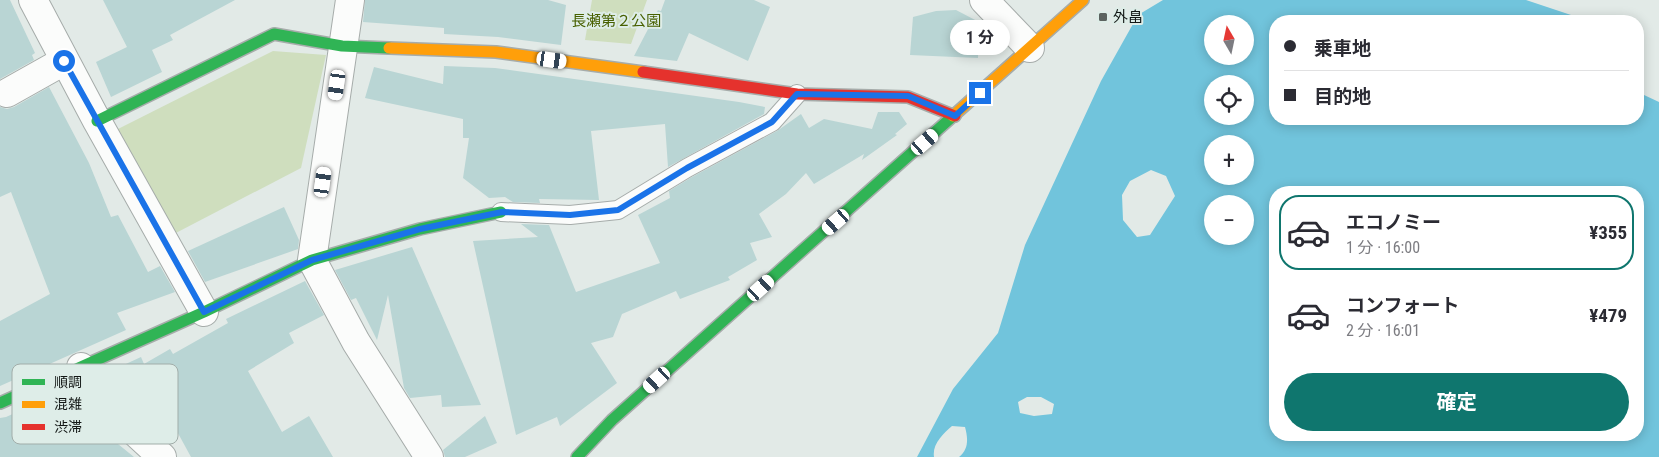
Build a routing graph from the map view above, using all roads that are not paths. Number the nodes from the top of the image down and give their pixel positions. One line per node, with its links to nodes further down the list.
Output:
1 (33, 0): 7 (street)
2 (350, 0): 5 (street)
3 (984, 0): 6 (street)
4 (1083, 0): 6 (street)
5 (342, 46): 9 (street); 11 (street); 13 (street)
6 (1030, 48): 10 (street)
7 (64, 61): 8 (street); 11 (street)
8 (7, 93)
9 (797, 94): 10 (street); 12 (lane)
10 (955, 116): 21 (street)
11 (97, 121): 14 (street)
12 (502, 212): 13 (street)
13 (312, 260): 14 (street); 20 (street)
14 (204, 312): 15 (street)
15 (88, 364)
16 (12, 398): 17 (street)
17 (0, 403)
18 (148, 444): 19 (street)
19 (162, 457)
20 (429, 457)
21 (577, 457)

